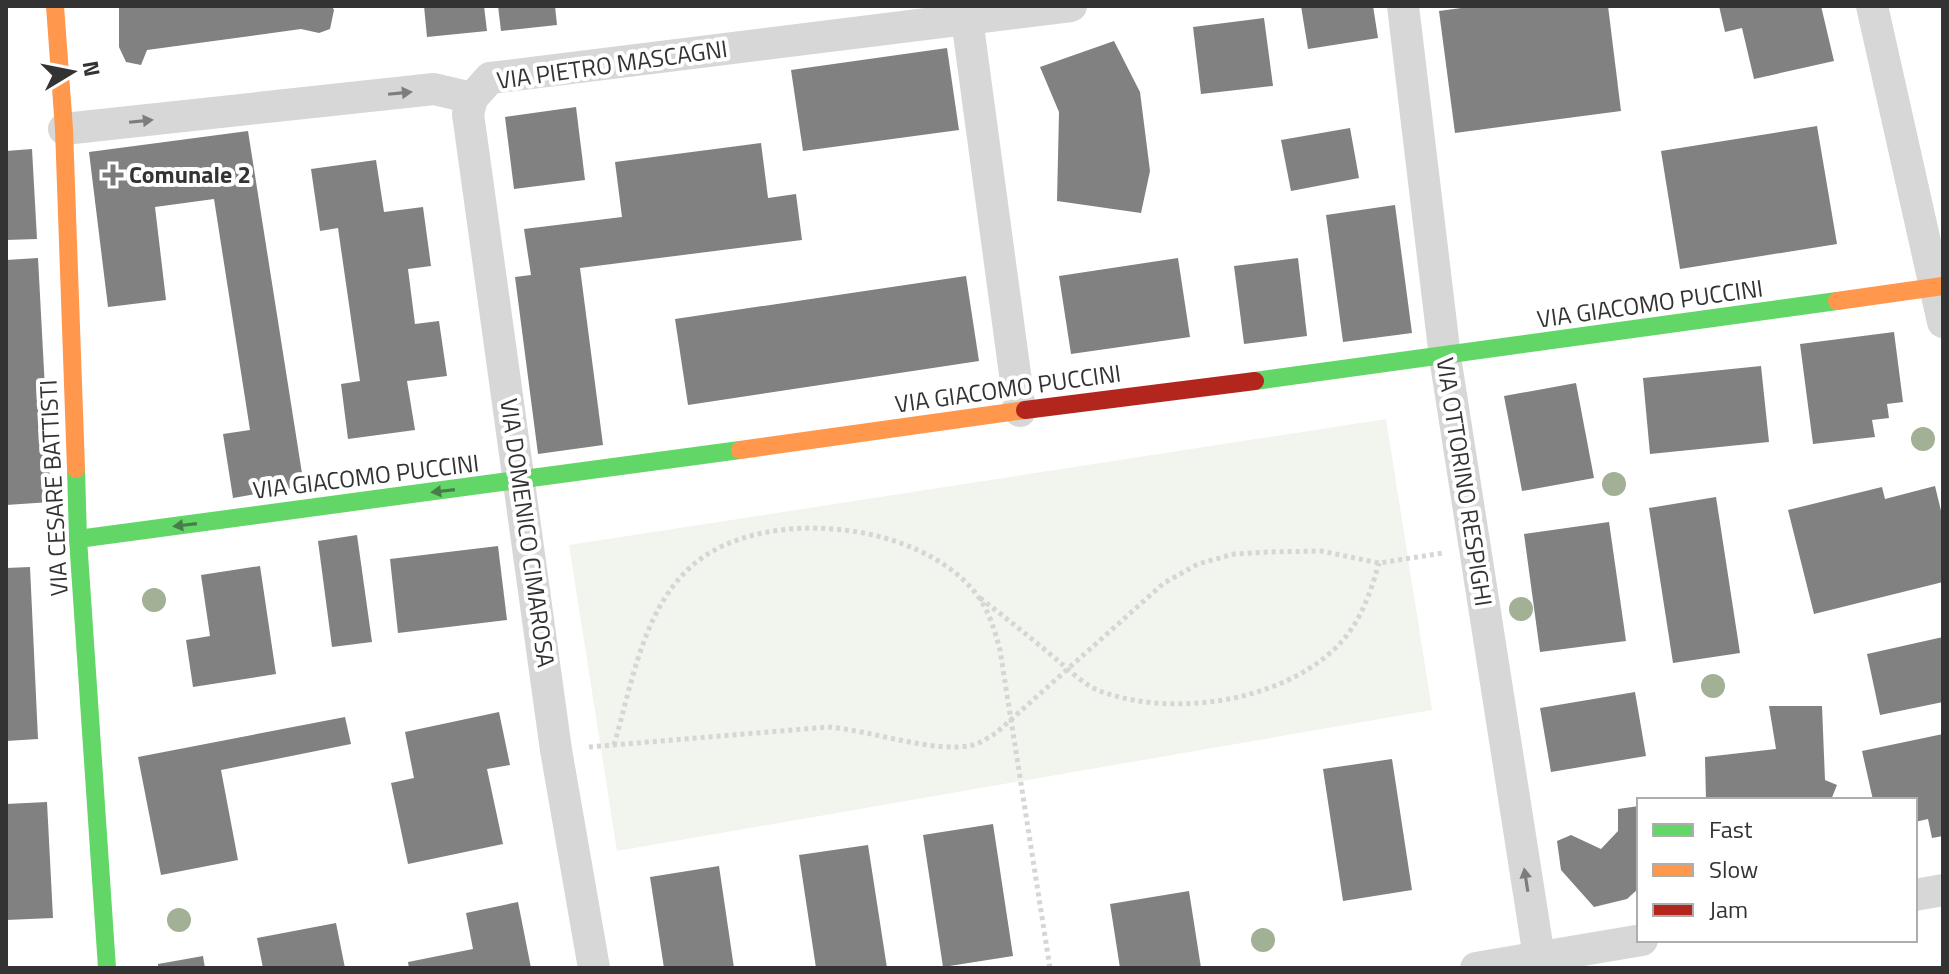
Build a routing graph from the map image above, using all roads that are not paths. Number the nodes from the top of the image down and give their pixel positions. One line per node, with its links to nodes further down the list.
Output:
1 (55, 6): 7 (street, VIA CESARE BATTISTI)
2 (1071, 6): 5 (street, VIA PIETRO MASCAGNI)
3 (1403, 6): 10 (street, VIA OTTORINO RESPIGHI)
4 (1872, 6): 8 (street)
5 (967, 19): 6 (street, VIA PIETRO MASCAGNI); 11 (street)
6 (472, 98): 7 (street, VIA PIETRO MASCAGNI, one-way to 6); 12 (street, VIA DOMENICO CIMAROSA)
7 (64, 129): 13 (street, VIA CESARE BATTISTI)
8 (1939, 286): 9 (street); 10 (street, VIA GIACOMO PUCCINI)
9 (1943, 322)
10 (1445, 357): 11 (street, VIA GIACOMO PUCCINI); 17 (street, VIA OTTORINO RESPIGHI, one-way to 10)
11 (1020, 411): 12 (street, VIA GIACOMO PUCCINI)
12 (520, 481): 13 (street, VIA GIACOMO PUCCINI, one-way to 13); 19 (street, VIA DOMENICO CIMAROSA)
13 (78, 539): 18 (street, VIA CESARE BATTISTI)
14 (1943, 890): 15 (street)
15 (1917, 895)
16 (1637, 941): 17 (street)
17 (1539, 957): 20 (street)
18 (107, 968)
19 (594, 968)
20 (1476, 968)

